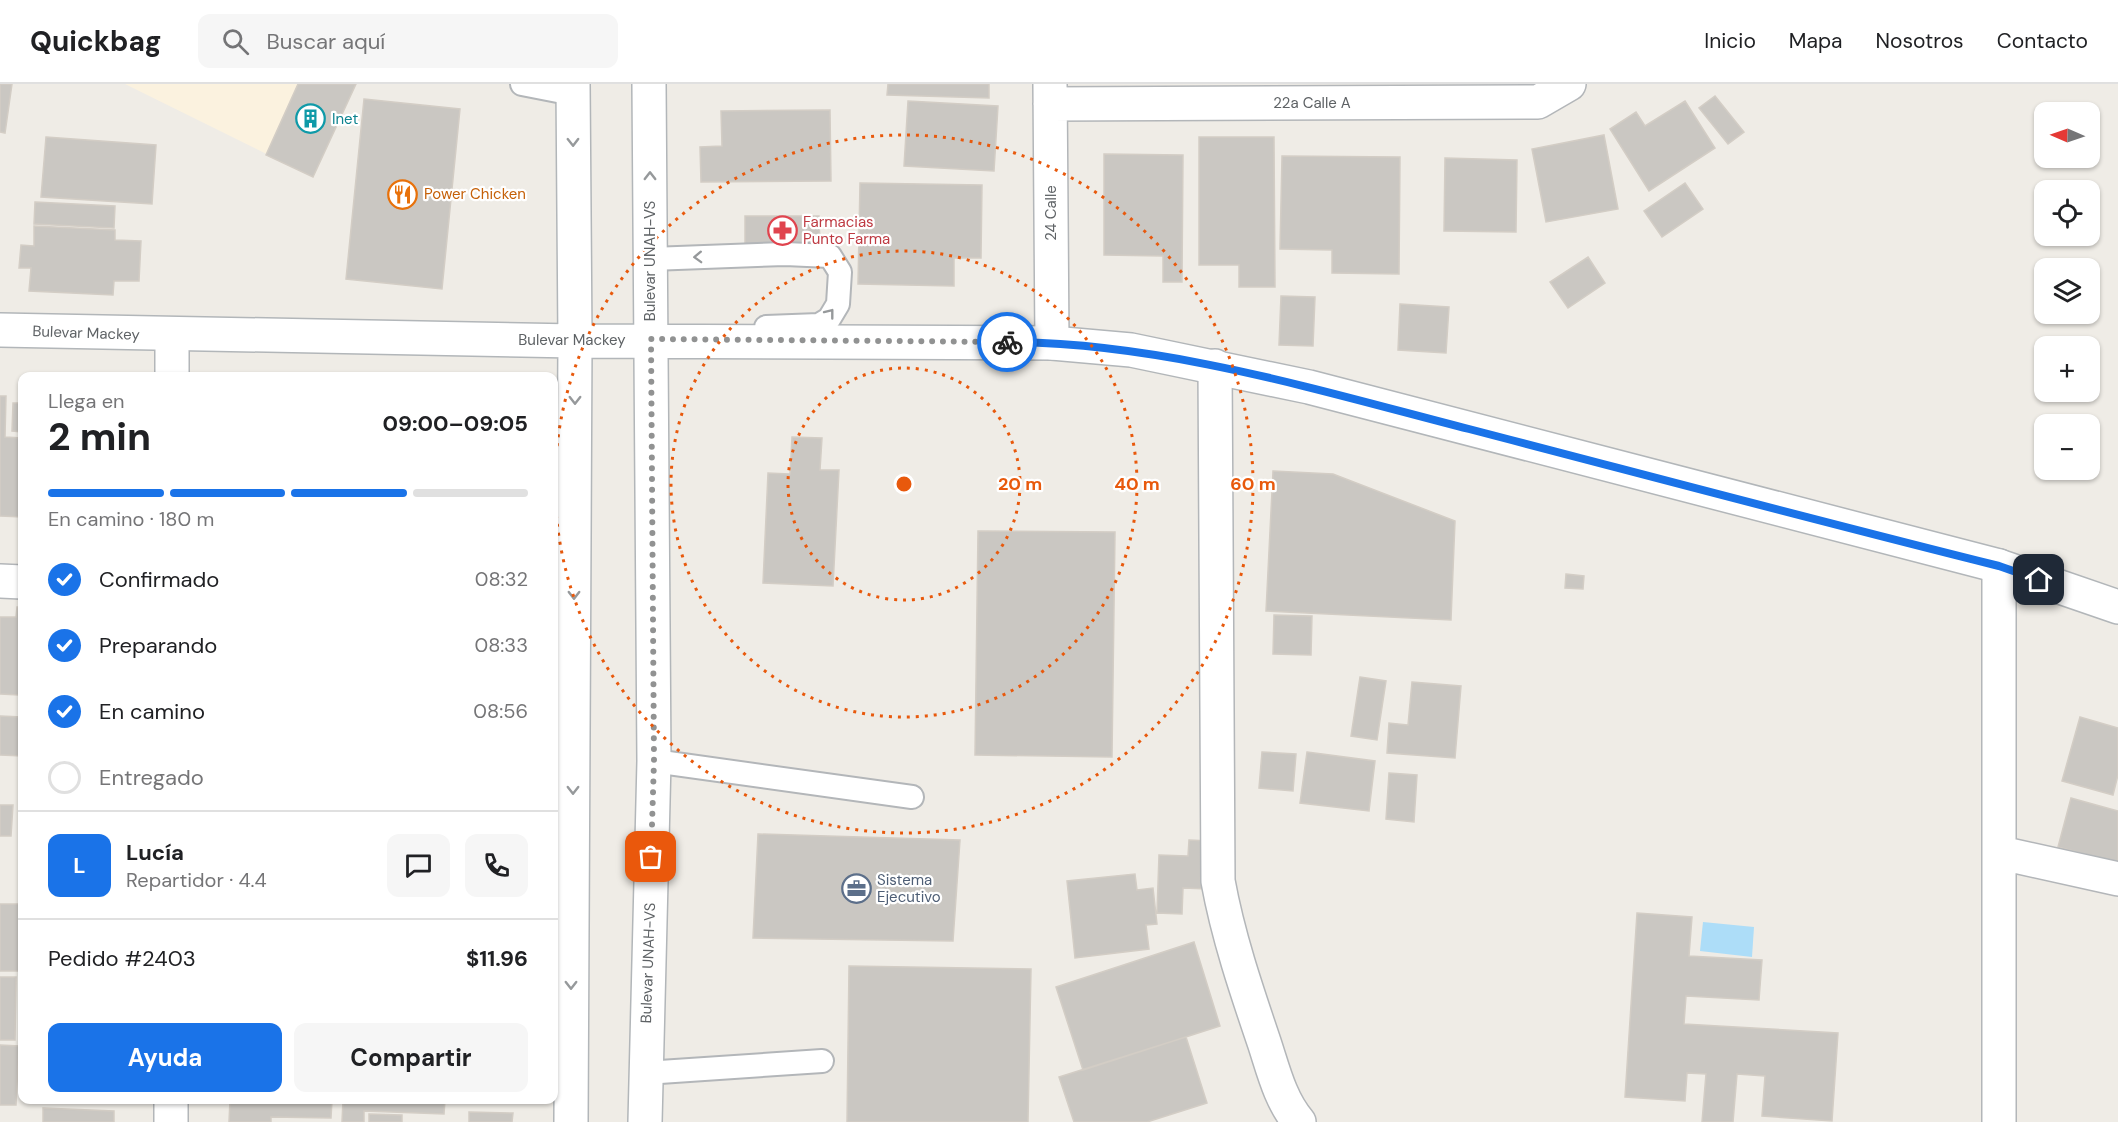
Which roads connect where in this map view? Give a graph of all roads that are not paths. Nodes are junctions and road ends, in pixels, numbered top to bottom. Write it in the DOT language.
graph roads {
  1 [pos="522,84"];
  2 [pos="649,84"];
  3 [pos="1569,84"];
  4 [pos="573,89"];
  5 [pos="1050,94"];
  6 [pos="651,259"];
  7 [pos="0,330"];
  8 [pos="651,333"];
  9 [pos="172,335"];
  10 [pos="575,341"];
  11 [pos="1052,343"];
  12 [pos="1215,366"];
  13 [pos="172,372"];
  14 [pos="1999,566"];
  15 [pos="0,581"];
  16 [pos="18,582"];
  17 [pos="2118,607"];
  18 [pos="654,761"];
  19 [pos="912,797"];
  20 [pos="2001,853"];
  21 [pos="2118,879"];
  22 [pos="822,1061"];
  23 [pos="645,1073"];
  24 [pos="171,1104"];
  25 [pos="171,1122"];
  26 [pos="571,1122"];
  27 [pos="645,1122"];
  28 [pos="1299,1122"];
  29 [pos="2000,1122"];
  1 -- 4 [label="lane"];
  6 -- 2 [label="main road, Bulevar UNAH-VS, one-way"];
  3 -- 5 [label="main road, 22a Calle A"];
  4 -- 10 [label="main road, one-way"];
  5 -- 11 [label="main road, 24 Calle"];
  6 -- 8 [label="main road, Bulevar UNAH-VS"];
  8 -- 6 [label="lane, one-way"];
  7 -- 9 [label="main road, Bulevar Mackey"];
  8 -- 10 [label="main road, Bulevar Mackey"];
  8 -- 11 [label="main road, Bulevar Mackey"];
  8 -- 18 [label="main road, Bulevar UNAH-VS"];
  9 -- 10 [label="main road, Bulevar Mackey"];
  9 -- 13 [label="main road"];
  10 -- 26 [label="main road, one-way"];
  11 -- 12 [label="main road, Bulevar Mackey"];
  12 -- 14 [label="main road, Bulevar Mackey"];
  12 -- 28 [label="main road"];
  14 -- 17 [label="main road, Bulevar Mackey"];
  14 -- 20 [label="main road"];
  15 -- 16 [label="main road"];
  18 -- 19 [label="lane"];
  18 -- 23 [label="main road, Bulevar UNAH-VS"];
  20 -- 21 [label="main road"];
  20 -- 29 [label="main road"];
  22 -- 23 [label="lane"];
  23 -- 27 [label="main road, Bulevar UNAH-VS"];
  24 -- 25 [label="main road"];
}
